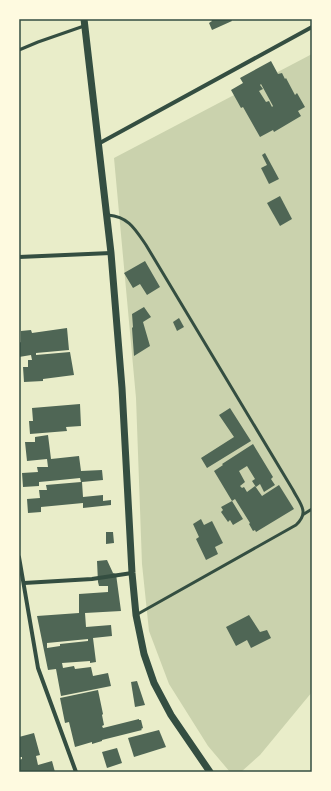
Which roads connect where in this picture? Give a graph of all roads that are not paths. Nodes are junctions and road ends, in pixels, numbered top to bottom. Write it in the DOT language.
graph roads {
  1 [pos="84,22"];
  2 [pos="312,27"];
  3 [pos="19,50"];
  4 [pos="98,144"];
  5 [pos="106,215"];
  6 [pos="111,253"];
  7 [pos="19,257"];
  8 [pos="312,509"];
  9 [pos="304,514"];
  10 [pos="19,557"];
  11 [pos="132,574"];
  12 [pos="24,583"];
  13 [pos="136,615"];
  14 [pos="76,772"];
  15 [pos="210,772"];
  1 -- 3 [label="lane"];
  1 -- 4 [label="street"];
  2 -- 4 [label="street"];
  4 -- 5 [label="street"];
  5 -- 6 [label="street"];
  5 -- 9 [label="lane"];
  6 -- 7 [label="street"];
  6 -- 11 [label="street"];
  8 -- 9 [label="lane"];
  9 -- 13 [label="lane"];
  10 -- 12 [label="street"];
  11 -- 12 [label="street"];
  11 -- 13 [label="street"];
  12 -- 14 [label="street"];
  13 -- 15 [label="street"];
}
